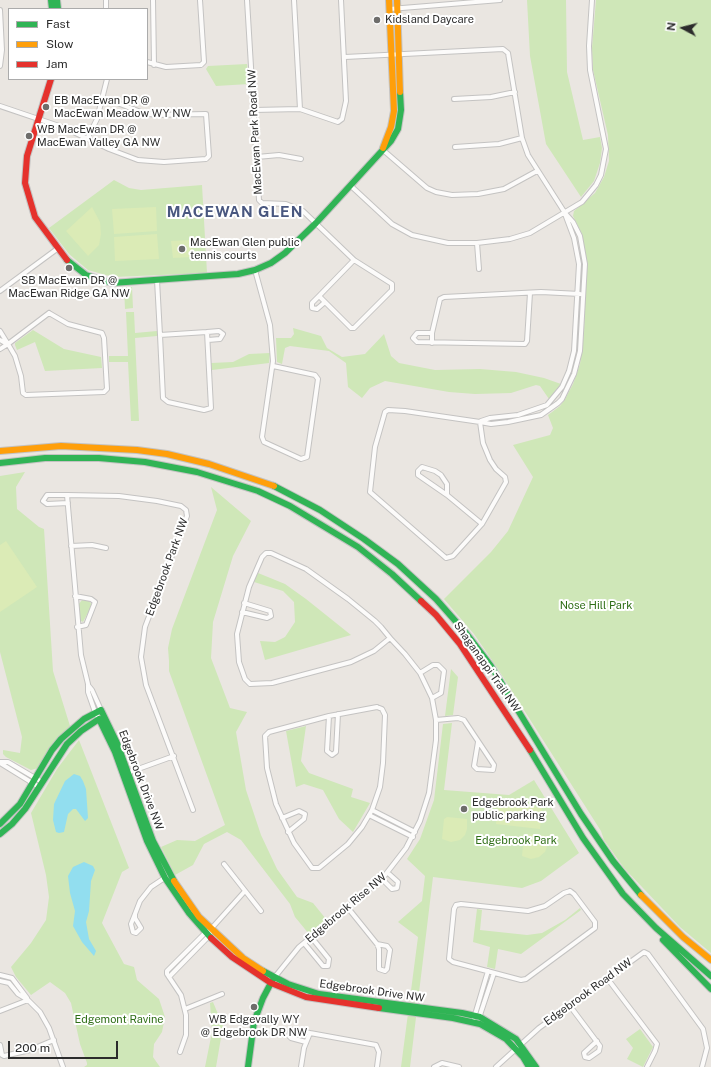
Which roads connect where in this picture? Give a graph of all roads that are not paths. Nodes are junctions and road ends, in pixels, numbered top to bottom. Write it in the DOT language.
graph roads {
  1 [pos="153,0"];
  2 [pos="200,0"];
  3 [pos="247,0"];
  4 [pos="294,0"];
  5 [pos="341,0"];
  6 [pos="389,0"];
  7 [pos="397,0"];
  8 [pos="500,0"];
  9 [pos="591,1"];
  10 [pos="446,2"];
  11 [pos="398,7"];
  12 [pos="390,9"];
  13 [pos="0,10"];
  14 [pos="400,54"];
  15 [pos="393,55"];
  16 [pos="345,56"];
  17 [pos="148,62"];
  18 [pos="154,65"];
  19 [pos="0,66"];
  20 [pos="52,80"];
  21 [pos="107,80"];
  22 [pos="514,92"];
  23 [pos="104,98"];
  24 [pos="454,99"];
  25 [pos="0,106"];
  26 [pos="300,109"];
  27 [pos="254,110"];
  28 [pos="38,119"];
  29 [pos="522,138"];
  30 [pos="87,139"];
  31 [pos="455,147"];
  32 [pos="383,150"];
  33 [pos="257,157"];
  34 [pos="301,159"];
  35 [pos="537,171"];
  36 [pos="350,186"];
  37 [pos="565,213"];
  38 [pos="316,223"];
  39 [pos="477,243"];
  40 [pos="58,249"];
  41 [pos="354,260"];
  42 [pos="478,269"];
  43 [pos="255,270"];
  44 [pos="157,280"];
  45 [pos="0,291"];
  46 [pos="530,293"];
  47 [pos="578,294"];
  48 [pos="584,294"];
  49 [pos="319,296"];
  50 [pos="325,302"];
  51 [pos="0,331"];
  52 [pos="207,332"];
  53 [pos="432,333"];
  54 [pos="160,335"];
  55 [pos="0,340"];
  56 [pos="208,340"];
  57 [pos="432,343"];
  58 [pos="8,344"];
  59 [pos="0,350"];
  60 [pos="573,356"];
  61 [pos="579,357"];
  62 [pos="273,366"];
  63 [pos="523,413"];
  64 [pos="525,419"];
  65 [pos="480,422"];
  66 [pos="2,450"];
  67 [pos="32,460"];
  68 [pos="0,463"];
  69 [pos="0,467"];
  70 [pos="68,495"];
  71 [pos="447,495"];
  72 [pos="68,503"];
  73 [pos="482,524"];
  74 [pos="71,546"];
  75 [pos="106,548"];
  76 [pos="75,596"];
  77 [pos="244,603"];
  78 [pos="242,612"];
  79 [pos="77,627"];
  80 [pos="390,638"];
  81 [pos="420,673"];
  82 [pos="432,698"];
  83 [pos="338,714"];
  84 [pos="99,715"];
  85 [pos="328,716"];
  86 [pos="436,720"];
  87 [pos="478,742"];
  88 [pos="174,756"];
  89 [pos="0,763"];
  90 [pos="126,774"];
  91 [pos="34,781"];
  92 [pos="40,785"];
  93 [pos="193,810"];
  94 [pos="372,810"];
  95 [pos="369,815"];
  96 [pos="282,818"];
  97 [pos="0,824"];
  98 [pos="288,832"];
  99 [pos="415,832"];
  100 [pos="0,834"];
  101 [pos="413,837"];
  102 [pos="224,864"];
  103 [pos="388,873"];
  104 [pos="167,876"];
  105 [pos="382,879"];
  106 [pos="245,891"];
  107 [pos="348,908"];
  108 [pos="261,911"];
  109 [pos="135,914"];
  110 [pos="656,928"];
  111 [pos="208,932"];
  112 [pos="312,938"];
  113 [pos="304,943"];
  114 [pos="377,944"];
  115 [pos="186,951"];
  116 [pos="190,955"];
  117 [pos="711,960"];
  118 [pos="697,964"];
  119 [pos="488,971"];
  120 [pos="494,972"];
  121 [pos="711,972"];
  122 [pos="0,974"];
  123 [pos="711,976"];
  124 [pos="169,977"];
  125 [pos="607,978"];
  126 [pos="0,980"];
  127 [pos="272,980"];
  128 [pos="711,989"];
  129 [pos="222,994"];
  130 [pos="28,1000"];
  131 [pos="570,1006"];
  132 [pos="185,1009"];
  133 [pos="0,1011"];
  134 [pos="476,1018"];
  135 [pos="310,1033"];
  136 [pos="54,1040"];
  137 [pos="596,1041"];
  138 [pos="306,1042"];
  139 [pos="0,1045"];
  140 [pos="518,1046"];
  141 [pos="180,1052"];
  142 [pos="649,1066"];
  143 [pos="63,1067"];
  144 [pos="248,1067"];
  145 [pos="302,1067"];
  146 [pos="377,1067"];
  147 [pos="434,1067"];
  148 [pos="459,1067"];
  149 [pos="496,1067"];
  150 [pos="530,1067"];
  151 [pos="536,1067"];
  152 [pos="702,1067"];
  1 -- 18 [label="street"];
  2 -- 18 [label="street"];
  3 -- 27 [label="street, MacEwan Park Road NW"];
  4 -- 26 [label="street"];
  5 -- 16 [label="street"];
  6 -- 12 [label="main road"];
  7 -- 11 [label="main road"];
  8 -- 10 [label="street"];
  9 -- 37 [label="street"];
  10 -- 11 [label="street"];
  11 -- 12 [label="street"];
  11 -- 14 [label="main road"];
  12 -- 15 [label="main road"];
  13 -- 19 [label="street"];
  14 -- 15 [label="street"];
  14 -- 22 [label="street"];
  14 -- 32 [label="main road"];
  15 -- 16 [label="street"];
  15 -- 32 [label="main road"];
  16 -- 26 [label="street"];
  17 -- 18 [label="street"];
  20 -- 28 [label="main road"];
  21 -- 23 [label="street"];
  22 -- 24 [label="street"];
  22 -- 29 [label="street"];
  23 -- 30 [label="street"];
  23 -- 30 [label="street"];
  25 -- 28 [label="street"];
  26 -- 27 [label="street"];
  27 -- 33 [label="street, MacEwan Park Road NW"];
  28 -- 30 [label="street"];
  28 -- 40 [label="main road"];
  29 -- 31 [label="street"];
  29 -- 35 [label="street"];
  32 -- 35 [label="street"];
  32 -- 36 [label="main road"];
  33 -- 34 [label="street"];
  33 -- 38 [label="street, MacEwan Park Road NW"];
  35 -- 37 [label="street"];
  36 -- 38 [label="main road"];
  36 -- 39 [label="street"];
  37 -- 39 [label="street"];
  37 -- 47 [label="street"];
  37 -- 48 [label="street"];
  38 -- 41 [label="street"];
  38 -- 43 [label="main road"];
  39 -- 42 [label="street"];
  40 -- 44 [label="main road"];
  40 -- 45 [label="street"];
  41 -- 49 [label="street"];
  41 -- 50 [label="street"];
  43 -- 44 [label="main road"];
  43 -- 62 [label="street"];
  44 -- 54 [label="street"];
  46 -- 47 [label="street"];
  46 -- 53 [label="street"];
  46 -- 57 [label="street"];
  47 -- 48 [label="street"];
  47 -- 60 [label="street"];
  48 -- 61 [label="street"];
  49 -- 50 [label="street"];
  49 -- 50 [label="street"];
  51 -- 58 [label="street"];
  52 -- 54 [label="street"];
  52 -- 56 [label="street"];
  52 -- 56 [label="street"];
  53 -- 57 [label="street"];
  53 -- 57 [label="street"];
  54 -- 56 [label="street"];
  55 -- 58 [label="street"];
  58 -- 58 [label="street"];
  58 -- 59 [label="street"];
  60 -- 61 [label="street"];
  60 -- 63 [label="street"];
  61 -- 64 [label="street"];
  62 -- 62 [label="street"];
  63 -- 64 [label="street"];
  63 -- 65 [label="street"];
  64 -- 65 [label="street"];
  65 -- 73 [label="street"];
  65 -- 73 [label="street"];
  66 -- 117 [label="main road, Shaganappi Trail NW"];
  67 -- 68 [label="main road, Shaganappi Trail NW"];
  67 -- 69 [label="main road"];
  67 -- 110 [label="main road, Shaganappi Trail NW"];
  70 -- 72 [label="street"];
  70 -- 72 [label="street"];
  70 -- 88 [label="street, Edgebrook Park NW"];
  71 -- 71 [label="street"];
  71 -- 73 [label="street"];
  72 -- 74 [label="street"];
  74 -- 75 [label="street"];
  74 -- 76 [label="street"];
  76 -- 79 [label="street"];
  76 -- 79 [label="street"];
  77 -- 78 [label="street, Edgebrook Rise NW"];
  77 -- 78 [label="street"];
  77 -- 80 [label="street, Edgebrook Rise NW"];
  78 -- 80 [label="street, Edgebrook Rise NW"];
  79 -- 84 [label="street"];
  80 -- 81 [label="street, Edgebrook Rise NW"];
  81 -- 82 [label="street, Edgebrook Rise NW"];
  81 -- 82 [label="street"];
  82 -- 86 [label="street, Edgebrook Rise NW"];
  83 -- 85 [label="street"];
  83 -- 85 [label="street"];
  83 -- 94 [label="street"];
  84 -- 90 [label="main road, Edgebrook Drive NW"];
  84 -- 91 [label="main road"];
  84 -- 92 [label="main road"];
  85 -- 96 [label="street"];
  86 -- 87 [label="street"];
  86 -- 99 [label="street, Edgebrook Rise NW"];
  87 -- 87 [label="street"];
  88 -- 90 [label="street"];
  88 -- 93 [label="street"];
  89 -- 91 [label="street"];
  90 -- 104 [label="main road, Edgebrook Drive NW"];
  91 -- 92 [label="street"];
  91 -- 97 [label="main road"];
  92 -- 100 [label="main road"];
  94 -- 95 [label="street"];
  94 -- 99 [label="street"];
  95 -- 98 [label="street"];
  95 -- 101 [label="street"];
  96 -- 98 [label="street"];
  96 -- 98 [label="street"];
  99 -- 101 [label="street, Edgebrook Rise NW"];
  101 -- 103 [label="street, Edgebrook Rise NW"];
  102 -- 106 [label="street"];
  103 -- 105 [label="street, Edgebrook Rise NW"];
  103 -- 105 [label="street"];
  104 -- 109 [label="street"];
  104 -- 111 [label="main road, Edgebrook Drive NW"];
  105 -- 107 [label="street, Edgebrook Rise NW"];
  106 -- 108 [label="street"];
  106 -- 111 [label="street"];
  107 -- 112 [label="street, Edgebrook Rise NW"];
  107 -- 114 [label="street"];
  110 -- 118 [label="main road, Shaganappi Trail NW"];
  110 -- 128 [label="main road"];
  111 -- 115 [label="street"];
  111 -- 116 [label="street"];
  111 -- 127 [label="main road, Edgebrook Drive NW"];
  112 -- 113 [label="street, Edgebrook Rise NW"];
  112 -- 113 [label="street"];
  113 -- 127 [label="street, Edgebrook Rise NW"];
  114 -- 114 [label="street"];
  115 -- 116 [label="street"];
  115 -- 124 [label="street"];
  116 -- 124 [label="street"];
  118 -- 121 [label="main road"];
  118 -- 123 [label="main road, Shaganappi Trail NW"];
  119 -- 120 [label="street"];
  119 -- 120 [label="street"];
  119 -- 134 [label="street"];
  120 -- 134 [label="street"];
  122 -- 130 [label="street"];
  124 -- 132 [label="street"];
  125 -- 131 [label="street, Edgebrook Road NW"];
  125 -- 142 [label="street"];
  125 -- 152 [label="street, Edgebrook Road NW"];
  126 -- 130 [label="street"];
  127 -- 134 [label="main road, Edgebrook Drive NW"];
  127 -- 144 [label="main road"];
  129 -- 132 [label="street"];
  130 -- 133 [label="street"];
  130 -- 136 [label="street"];
  131 -- 137 [label="street"];
  131 -- 140 [label="street, Edgebrook Road NW"];
  132 -- 141 [label="street"];
  134 -- 140 [label="main road, Edgebrook Drive NW"];
  135 -- 138 [label="street"];
  135 -- 138 [label="street"];
  135 -- 146 [label="street"];
  136 -- 139 [label="street"];
  136 -- 143 [label="street"];
  138 -- 145 [label="street"];
  140 -- 149 [label="street, Edgebrook Road NW"];
  140 -- 150 [label="main road, Edgebrook Drive NW"];
  140 -- 151 [label="main road, Edgebrook Drive NW"];
  147 -- 148 [label="street"];
}
